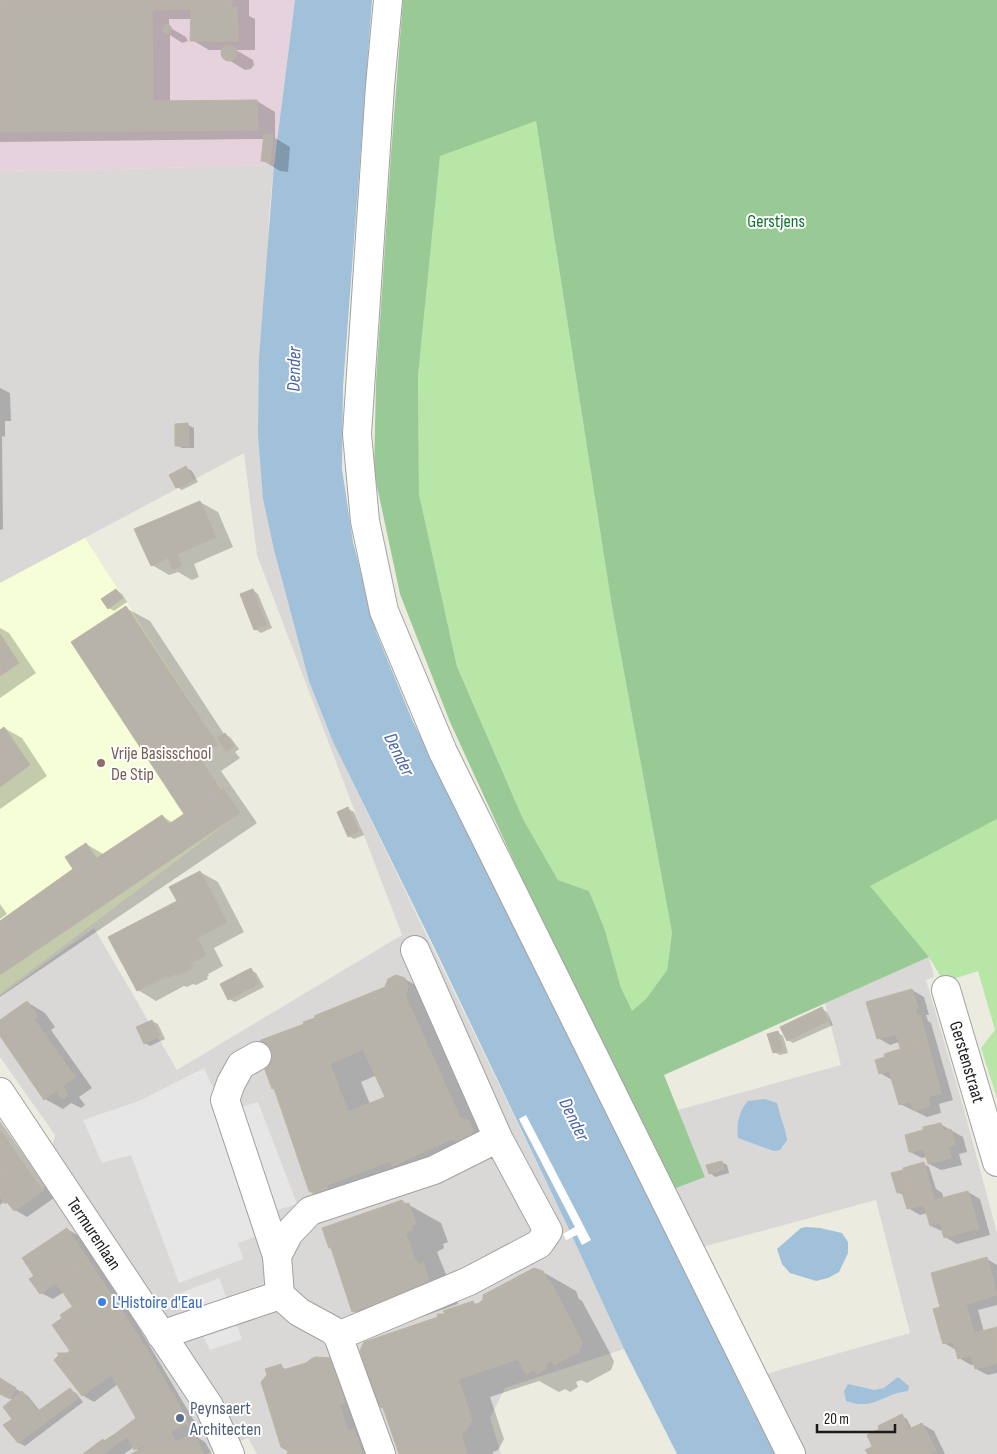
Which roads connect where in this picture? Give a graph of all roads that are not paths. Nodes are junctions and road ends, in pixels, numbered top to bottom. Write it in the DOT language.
graph roads {
  1 [pos="388,0"];
  2 [pos="415,950"];
  3 [pos="946,990"];
  4 [pos="257,1056"];
  5 [pos="0,1092"];
  6 [pos="498,1138"];
  7 [pos="997,1162"];
  8 [pos="277,1256"];
  9 [pos="280,1295"];
  10 [pos="161,1334"];
  11 [pos="338,1336"];
  12 [pos="230,1454"];
  13 [pos="381,1454"];
  14 [pos="791,1454"];
  1 -- 14 [label="street"];
  2 -- 6 [label="street"];
  3 -- 7 [label="street, Gerstenstraat"];
  4 -- 8 [label="street"];
  5 -- 10 [label="street, Termurenlaan"];
  6 -- 8 [label="street"];
  6 -- 11 [label="street"];
  8 -- 9 [label="street"];
  9 -- 10 [label="street"];
  9 -- 11 [label="street"];
  10 -- 12 [label="street, Termurenlaan"];
  11 -- 13 [label="street"];
}
